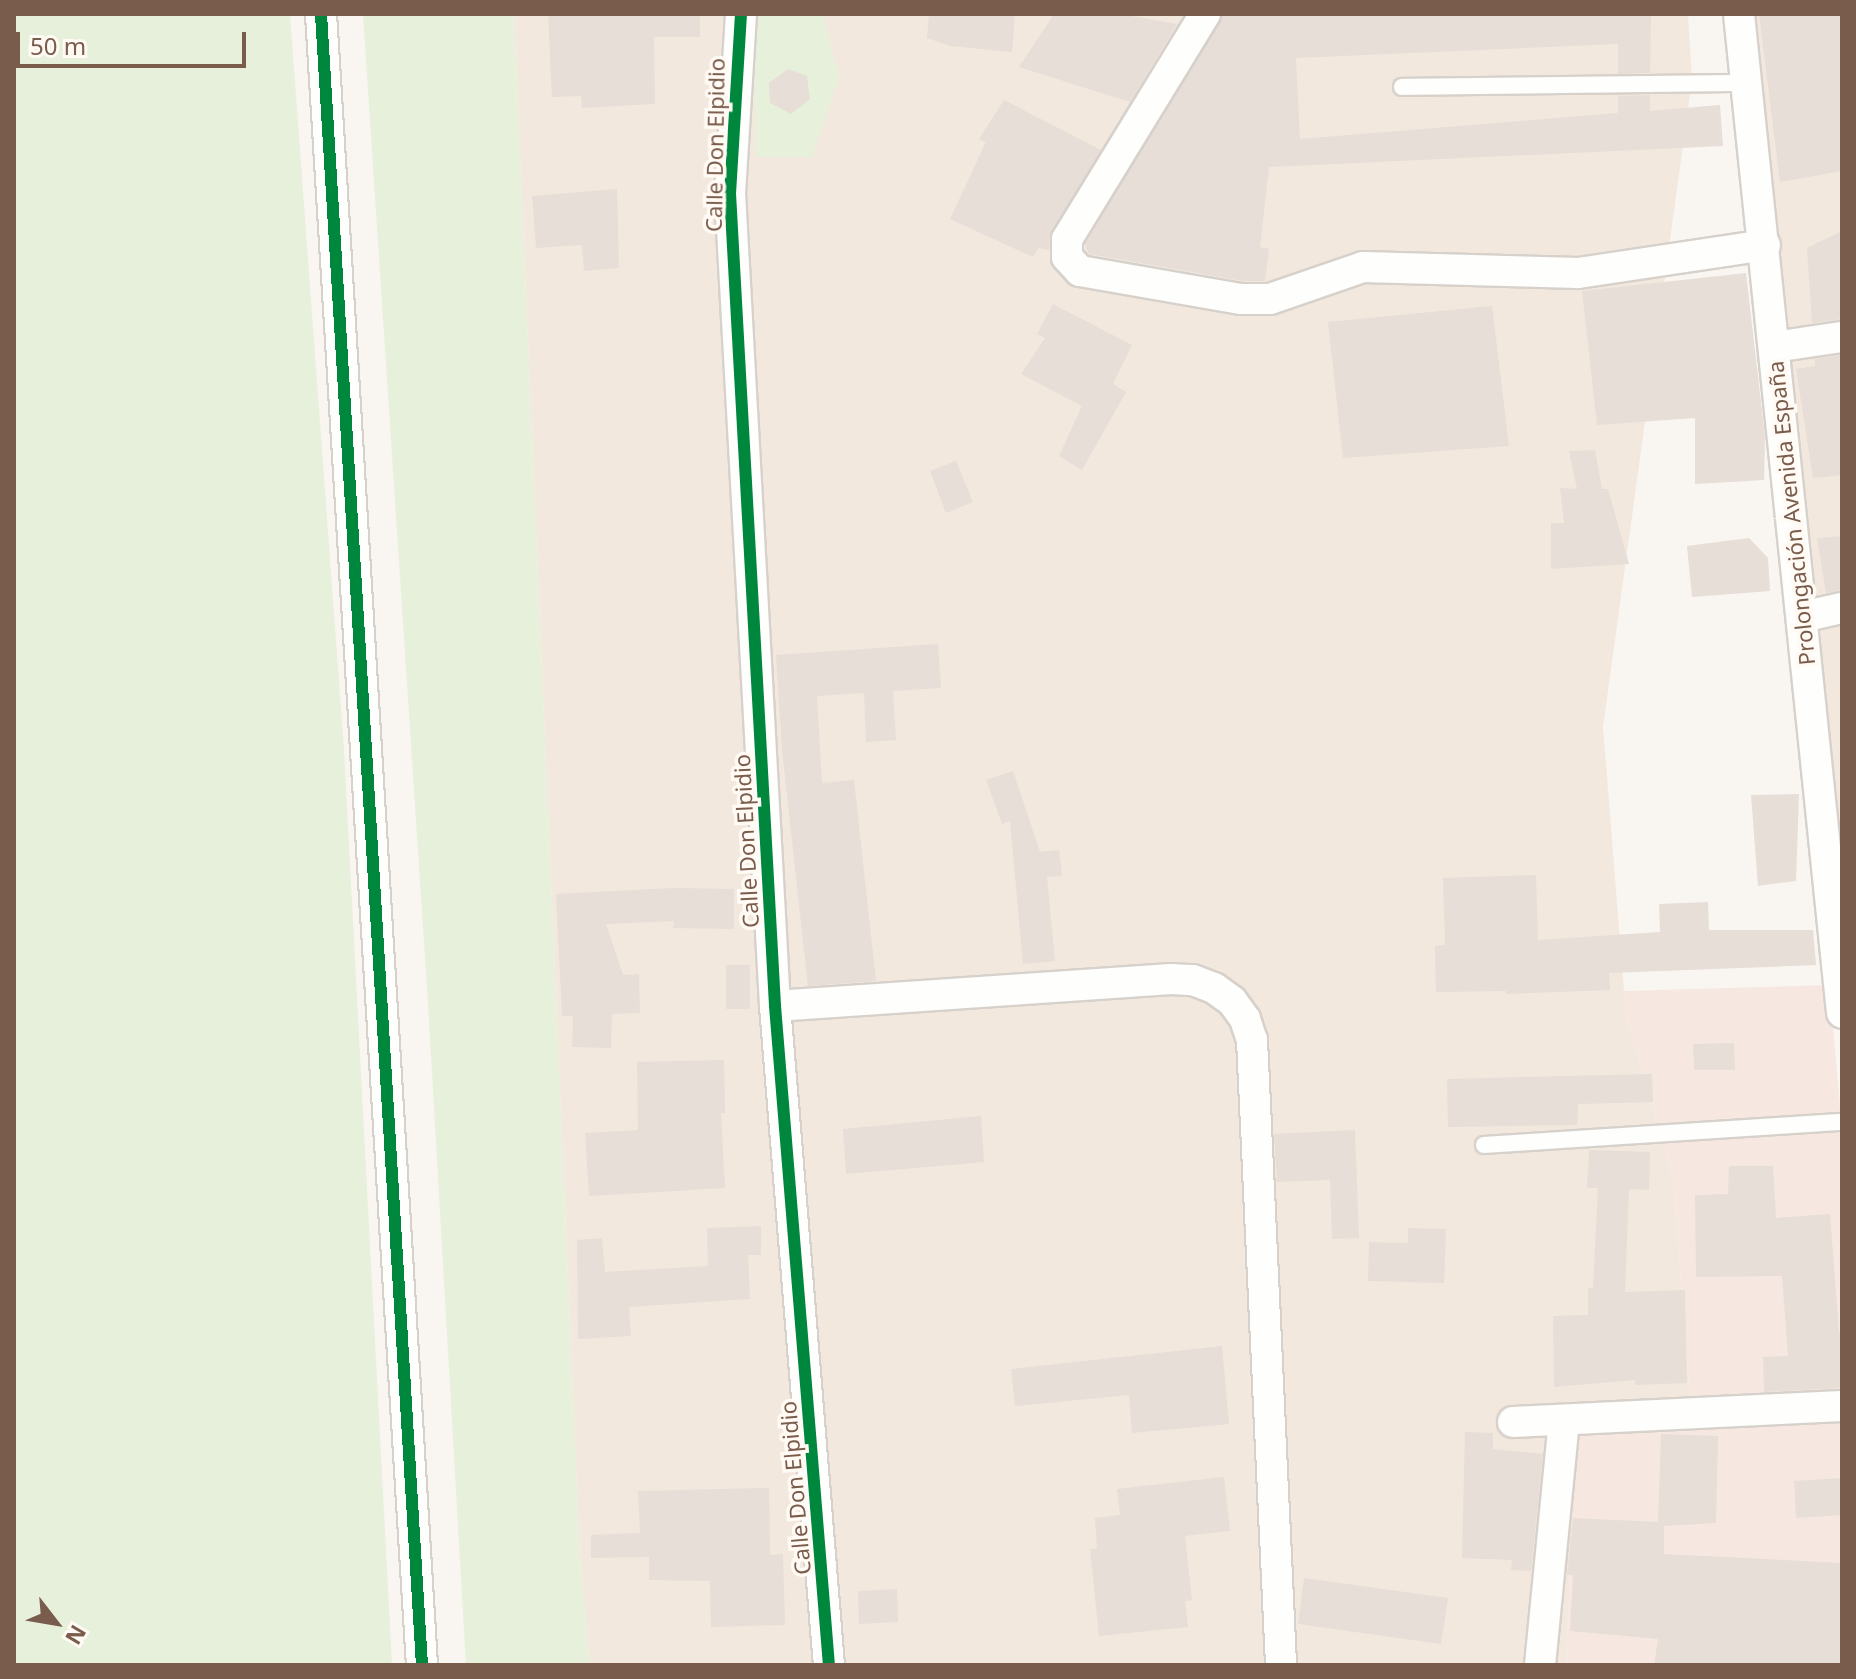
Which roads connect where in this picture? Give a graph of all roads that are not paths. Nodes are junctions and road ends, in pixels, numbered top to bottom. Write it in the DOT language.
graph roads {
  1 [pos="321,14"];
  2 [pos="741,14"];
  3 [pos="1205,14"];
  4 [pos="1739,14"];
  5 [pos="1746,83"];
  6 [pos="1402,87"];
  7 [pos="1765,245"];
  8 [pos="1842,337"];
  9 [pos="1774,347"];
  10 [pos="1842,608"];
  11 [pos="1802,617"];
  12 [pos="1838,927"];
  13 [pos="775,1006"];
  14 [pos="1842,1013"];
  15 [pos="1842,1122"];
  16 [pos="1484,1145"];
  17 [pos="1842,1406"];
  18 [pos="1564,1421"];
  19 [pos="1513,1422"];
  20 [pos="422,1665"];
  21 [pos="829,1665"];
  22 [pos="1281,1665"];
  23 [pos="1540,1665"];
  1 -- 20 [label="street"];
  2 -- 13 [label="street, Calle Don Elpidio"];
  3 -- 7 [label="street"];
  4 -- 5 [label="street, Prolongación Avenida España"];
  5 -- 6 [label="lane"];
  5 -- 7 [label="street, Prolongación Avenida España"];
  7 -- 9 [label="street, Prolongación Avenida España"];
  8 -- 9 [label="street"];
  9 -- 11 [label="street, Prolongación Avenida España"];
  10 -- 11 [label="street"];
  11 -- 12 [label="street, Prolongación Avenida España"];
  12 -- 14 [label="street, Prolongación Avenida España"];
  13 -- 21 [label="street, Calle Don Elpidio"];
  13 -- 22 [label="street"];
  15 -- 16 [label="lane"];
  17 -- 18 [label="street"];
  18 -- 19 [label="street"];
  18 -- 23 [label="street"];
}
